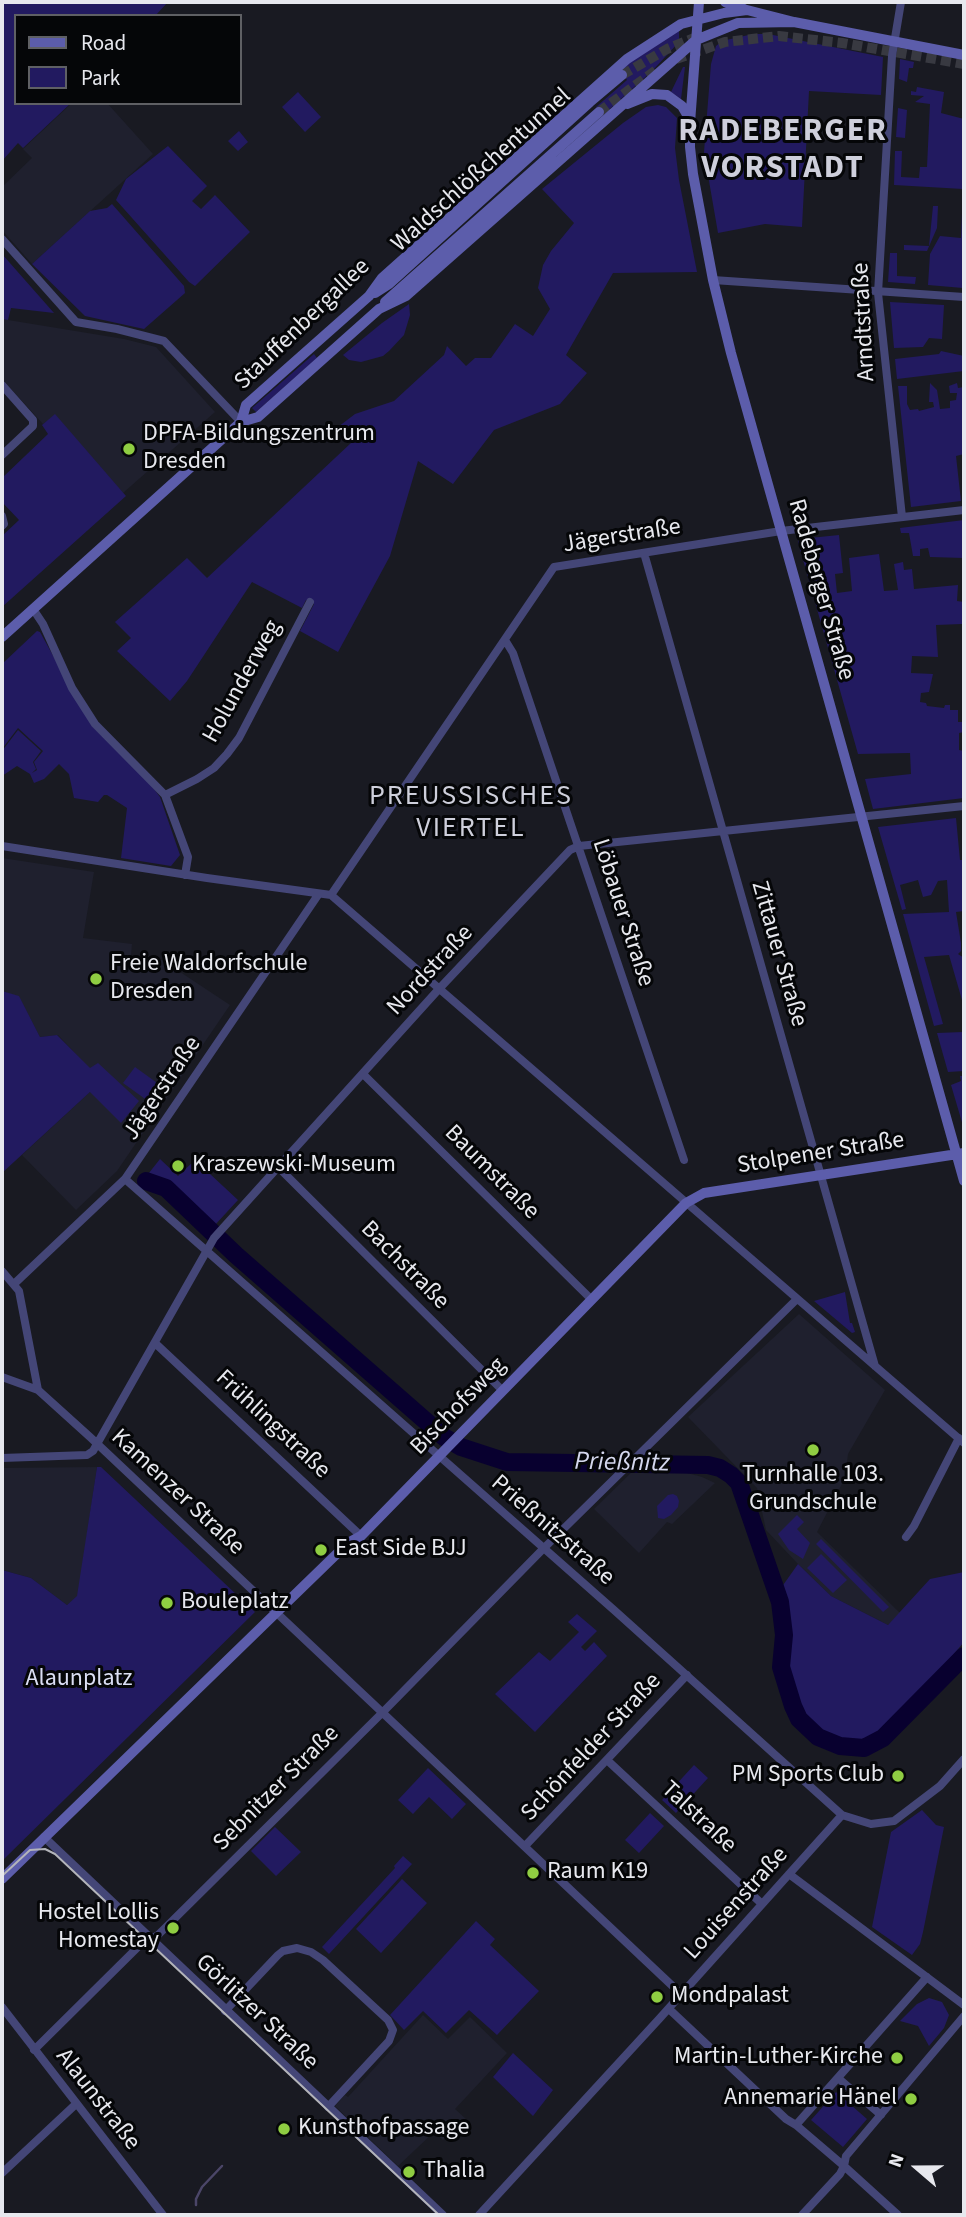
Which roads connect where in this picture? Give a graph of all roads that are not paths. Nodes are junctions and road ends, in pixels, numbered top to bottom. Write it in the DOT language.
graph roads {
  1 [pos="699,2"];
  2 [pos="725,2"];
  3 [pos="901,2"];
  4 [pos="747,10"];
  5 [pos="698,19"];
  6 [pos="794,22"];
  7 [pos="696,40"];
  8 [pos="894,41"];
  9 [pos="964,55"];
  10 [pos="622,75"];
  11 [pos="621,106"];
  12 [pos="599,112"];
  13 [pos="690,123"];
  14 [pos="2,239"];
  15 [pos="713,280"];
  16 [pos="877,293"];
  17 [pos="369,296"];
  18 [pos="964,297"];
  19 [pos="379,309"];
  20 [pos="2,385"];
  21 [pos="241,422"];
  22 [pos="2,455"];
  23 [pos="964,510"];
  24 [pos="2,516"];
  25 [pos="902,517"];
  26 [pos="2,526"];
  27 [pos="781,531"];
  28 [pos="644,553"];
  29 [pos="310,602"];
  30 [pos="33,609"];
  31 [pos="2,637"];
  32 [pos="505,640"];
  33 [pos="165,795"];
  34 [pos="964,806"];
  35 [pos="862,817"];
  36 [pos="723,831"];
  37 [pos="2,846"];
  38 [pos="579,846"];
  39 [pos="185,875"];
  40 [pos="318,894"];
  41 [pos="331,895"];
  42 [pos="438,990"];
  43 [pos="363,1074"];
  44 [pos="960,1154"];
  45 [pos="684,1160"];
  46 [pos="278,1167"];
  47 [pos="821,1175"];
  48 [pos="125,1180"];
  49 [pos="964,1181"];
  50 [pos="686,1203"];
  51 [pos="206,1251"];
  52 [pos="2,1271"];
  53 [pos="13,1284"];
  54 [pos="797,1299"];
  55 [pos="592,1300"];
  56 [pos="155,1343"];
  57 [pos="874,1366"];
  58 [pos="2,1377"];
  59 [pos="38,1390"];
  60 [pos="503,1391"];
  61 [pos="961,1440"];
  62 [pos="98,1445"];
  63 [pos="2,1458"];
  64 [pos="439,1458"];
  65 [pos="361,1536"];
  66 [pos="906,1536"];
  67 [pos="542,1549"];
  68 [pos="276,1613"];
  69 [pos="687,1675"];
  70 [pos="383,1712"];
  71 [pos="964,1759"];
  72 [pos="607,1760"];
  73 [pos="842,1815"];
  74 [pos="44,1837"];
  75 [pos="525,1846"];
  76 [pos="789,1874"];
  77 [pos="2,1879"];
  78 [pos="762,1904"];
  79 [pos="151,1940"];
  80 [pos="927,1977"];
  81 [pos="681,1994"];
  82 [pos="964,2005"];
  83 [pos="2,2007"];
  84 [pos="668,2009"];
  85 [pos="225,2011"];
  86 [pos="964,2016"];
  87 [pos="33,2050"];
  88 [pos="838,2078"];
  89 [pos="76,2104"];
  90 [pos="328,2107"];
  91 [pos="881,2115"];
  92 [pos="796,2125"];
  93 [pos="844,2166"];
  94 [pos="2,2173"];
  95 [pos="480,2214"];
  96 [pos="163,2215"];
  97 [pos="443,2215"];
  98 [pos="802,2215"];
  99 [pos="898,2215"];
  1 -- 5 [label="street, Radeberger Straße"];
  2 -- 4 [label="street"];
  3 -- 8 [label="street, Arndtstraße"];
  4 -- 5 [label="street, Stauffenbergallee"];
  4 -- 6 [label="street"];
  5 -- 7 [label="street, Radeberger Straße"];
  5 -- 17 [label="street, Stauffenbergallee"];
  6 -- 7 [label="street, Stauffenbergallee"];
  6 -- 8 [label="street"];
  7 -- 11 [label="street, Stauffenbergallee"];
  7 -- 13 [label="street, Radeberger Straße"];
  8 -- 9 [label="street"];
  8 -- 16 [label="street, Arndtstraße"];
  10 -- 17 [label="street, Waldschlößchentunnel"];
  11 -- 13 [label="street"];
  11 -- 19 [label="street, Stauffenbergallee"];
  12 -- 19 [label="street, Waldschlößchentunnel"];
  13 -- 15 [label="street, Radeberger Straße"];
  14 -- 21 [label="street"];
  15 -- 16 [label="street"];
  15 -- 27 [label="street, Radeberger Straße"];
  16 -- 18 [label="street"];
  16 -- 25 [label="street, Arndtstraße"];
  17 -- 21 [label="street, Stauffenbergallee"];
  19 -- 21 [label="street, Stauffenbergallee"];
  20 -- 22 [label="street"];
  21 -- 30 [label="street"];
  23 -- 25 [label="street, Jägerstraße"];
  24 -- 26 [label="street"];
  25 -- 27 [label="street, Jägerstraße"];
  27 -- 28 [label="street, Jägerstraße"];
  27 -- 35 [label="street, Radeberger Straße"];
  28 -- 32 [label="street, Jägerstraße"];
  28 -- 36 [label="street, Zittauer Straße"];
  29 -- 33 [label="street, Holunderweg"];
  30 -- 31 [label="street"];
  30 -- 33 [label="street"];
  32 -- 38 [label="street, Löbauer Straße"];
  32 -- 41 [label="street, Jägerstraße"];
  33 -- 39 [label="street"];
  34 -- 35 [label="street"];
  35 -- 36 [label="street"];
  35 -- 44 [label="street, Radeberger Straße"];
  36 -- 38 [label="street"];
  36 -- 47 [label="street, Zittauer Straße"];
  37 -- 39 [label="street"];
  38 -- 42 [label="street, Nordstraße"];
  38 -- 45 [label="street, Löbauer Straße"];
  39 -- 40 [label="street"];
  40 -- 41 [label="street"];
  40 -- 48 [label="street, Jägerstraße"];
  41 -- 42 [label="street"];
  42 -- 43 [label="street, Nordstraße"];
  42 -- 50 [label="street"];
  43 -- 46 [label="street, Nordstraße"];
  43 -- 55 [label="street, Baumstraße"];
  44 -- 47 [label="street, Stolpener Straße"];
  44 -- 49 [label="street, Radeberger Straße"];
  46 -- 51 [label="street, Nordstraße"];
  46 -- 60 [label="street, Bachstraße"];
  47 -- 50 [label="street, Stolpener Straße"];
  47 -- 57 [label="street, Zittauer Straße"];
  48 -- 51 [label="street, Prießnitzstraße"];
  48 -- 53 [label="street, Jägerstraße"];
  50 -- 54 [label="street"];
  50 -- 55 [label="street, Bischofsweg"];
  51 -- 56 [label="street, Nordstraße"];
  51 -- 64 [label="street, Prießnitzstraße"];
  52 -- 53 [label="street"];
  53 -- 59 [label="street"];
  54 -- 57 [label="street"];
  54 -- 67 [label="street, Sebnitzer Straße"];
  55 -- 60 [label="street, Bischofsweg"];
  56 -- 62 [label="street, Nordstraße"];
  56 -- 65 [label="street, Frühlingstraße"];
  57 -- 61 [label="street"];
  58 -- 59 [label="street"];
  59 -- 62 [label="street, Kamenzer Straße"];
  60 -- 64 [label="street, Bischofsweg"];
  61 -- 66 [label="street"];
  62 -- 63 [label="street"];
  62 -- 68 [label="street, Kamenzer Straße"];
  64 -- 65 [label="street, Bischofsweg"];
  64 -- 67 [label="street, Prießnitzstraße"];
  65 -- 68 [label="street, Bischofsweg"];
  67 -- 69 [label="street, Prießnitzstraße"];
  67 -- 70 [label="street, Sebnitzer Straße"];
  68 -- 70 [label="street, Kamenzer Straße"];
  68 -- 74 [label="street, Bischofsweg"];
  69 -- 72 [label="street, Schönfelder Straße"];
  69 -- 73 [label="street, Prießnitzstraße"];
  70 -- 75 [label="street, Kamenzer Straße"];
  70 -- 79 [label="street, Sebnitzer Straße"];
  71 -- 73 [label="street, Prießnitzstraße"];
  72 -- 75 [label="street, Schönfelder Straße"];
  72 -- 78 [label="street, Talstraße"];
  73 -- 76 [label="street, Louisenstraße"];
  74 -- 77 [label="street"];
  74 -- 79 [label="street, Görlitzer Straße"];
  75 -- 81 [label="street, Kamenzer Straße"];
  76 -- 78 [label="street, Louisenstraße"];
  76 -- 80 [label="street"];
  78 -- 81 [label="street, Louisenstraße"];
  79 -- 85 [label="street, Görlitzer Straße"];
  79 -- 87 [label="street, Sebnitzer Straße"];
  80 -- 82 [label="street"];
  80 -- 88 [label="street"];
  81 -- 84 [label="street, Louisenstraße"];
  83 -- 87 [label="street, Alaunstraße"];
  84 -- 92 [label="street"];
  84 -- 95 [label="street, Louisenstraße"];
  85 -- 90 [label="street, Görlitzer Straße"];
  85 -- 90 [label="street"];
  86 -- 91 [label="street"];
  87 -- 89 [label="street, Alaunstraße"];
  88 -- 91 [label="street"];
  88 -- 92 [label="street"];
  89 -- 94 [label="street"];
  89 -- 96 [label="street, Alaunstraße"];
  90 -- 97 [label="street, Görlitzer Straße"];
  91 -- 93 [label="street"];
  92 -- 93 [label="street"];
  93 -- 98 [label="street"];
  93 -- 99 [label="street"];
}
